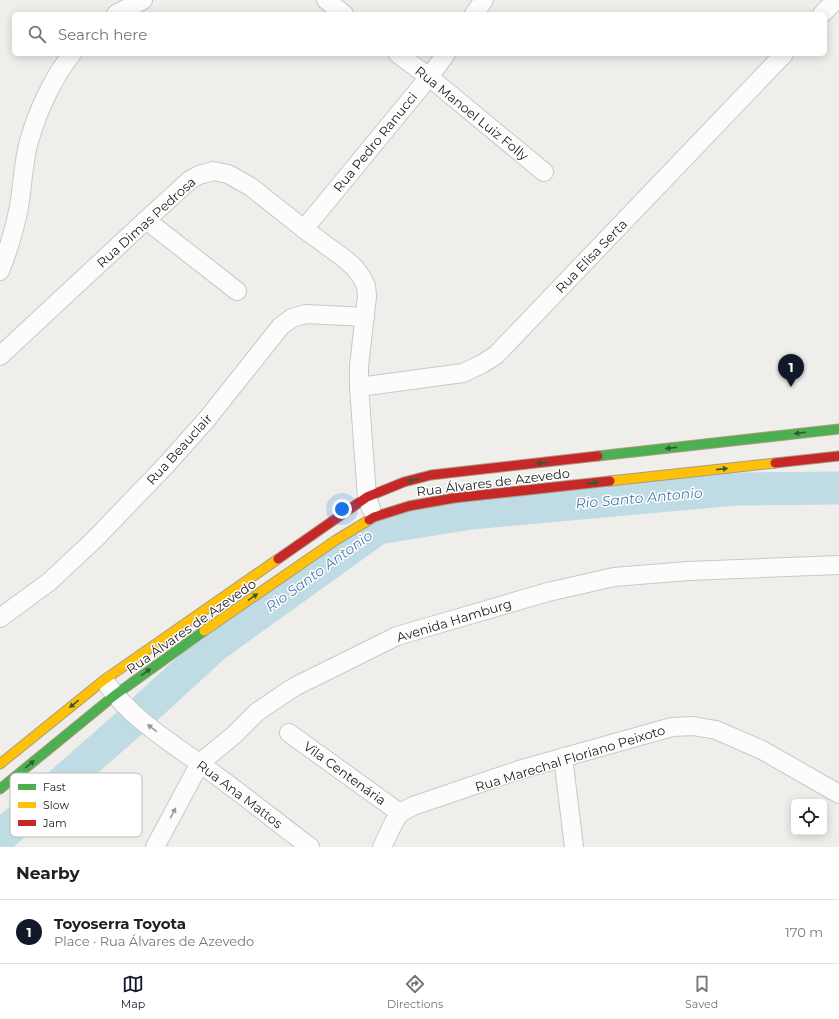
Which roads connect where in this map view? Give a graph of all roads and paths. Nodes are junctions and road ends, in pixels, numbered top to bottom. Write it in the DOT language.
graph roads {
  1 [pos="143,0"];
  2 [pos="326,0"];
  3 [pos="484,0"];
  4 [pos="836,0"];
  5 [pos="120,12"];
  6 [pos="341,12"];
  7 [pos="475,12"];
  8 [pos="824,12"];
  9 [pos="70,56"];
  10 [pos="401,56"];
  11 [pos="445,56"];
  12 [pos="782,56"];
  13 [pos="429,77"];
  14 [pos="544,172"];
  15 [pos="146,220"];
  16 [pos="304,229"];
  17 [pos="0,271"];
  18 [pos="237,291"];
  19 [pos="365,317"];
  20 [pos="0,356"];
  21 [pos="359,387"];
  22 [pos="839,429"];
  23 [pos="839,456"];
  24 [pos="367,497"];
  25 [pos="374,517"];
  26 [pos="839,565"];
  27 [pos="0,618"];
  28 [pos="104,680"];
  29 [pos="115,695"];
  30 [pos="289,733"];
  31 [pos="563,757"];
  32 [pos="200,763"];
  33 [pos="0,764"];
  34 [pos="20,773"];
  35 [pos="10,781"];
  36 [pos="0,789"];
  37 [pos="839,794"];
  38 [pos="400,813"];
  39 [pos="155,847"];
  40 [pos="310,847"];
  41 [pos="382,847"];
  42 [pos="574,847"];
  1 -- 5 [label="street"];
  2 -- 6 [label="street"];
  3 -- 7 [label="street"];
  4 -- 8 [label="street"];
  9 -- 17 [label="street"];
  10 -- 13 [label="street, Rua Manoel Luiz Folly"];
  11 -- 13 [label="street, Rua Pedro Ranucci"];
  12 -- 21 [label="street, Rua Elisa Serta"];
  13 -- 14 [label="street, Rua Manoel Luiz Folly"];
  13 -- 16 [label="street, Rua Pedro Ranucci"];
  15 -- 16 [label="street, Rua Dimas Pedrosa"];
  15 -- 18 [label="street"];
  15 -- 20 [label="street, Rua Dimas Pedrosa"];
  16 -- 19 [label="street, Rua Dimas Pedrosa"];
  19 -- 21 [label="street, Rua Dimas Pedrosa"];
  19 -- 27 [label="street, Rua Beauclair"];
  21 -- 24 [label="street, Rua Dimas Pedrosa"];
  22 -- 24 [label="main road, Rua Álvares de Azevedo, one-way"];
  25 -- 23 [label="main road, Rua Álvares de Azevedo, one-way"];
  24 -- 25 [label="street, Rua Dimas Pedrosa"];
  24 -- 28 [label="main road, Rua Álvares de Azevedo"];
  29 -- 25 [label="main road, Rua Álvares de Azevedo, one-way"];
  26 -- 32 [label="street, Avenida Hamburg"];
  28 -- 29 [label="street, Rua Ana Mattos"];
  28 -- 33 [label="main road, Rua Álvares de Azevedo, one-way"];
  32 -- 29 [label="street, Rua Ana Mattos, one-way"];
  34 -- 29 [label="main road, Rua Álvares de Azevedo, one-way"];
  30 -- 38 [label="street, Vila Centenária"];
  31 -- 37 [label="street, Rua Marechal Floriano Peixoto"];
  31 -- 38 [label="street, Rua Marechal Floriano Peixoto"];
  31 -- 42 [label="street"];
  39 -- 32 [label="street, Avenida Hamburg, one-way"];
  32 -- 40 [label="street, Rua Ana Mattos"];
  36 -- 35 [label="main road, Rua Álvares de Azevedo, one-way"];
  38 -- 41 [label="street"];
}
